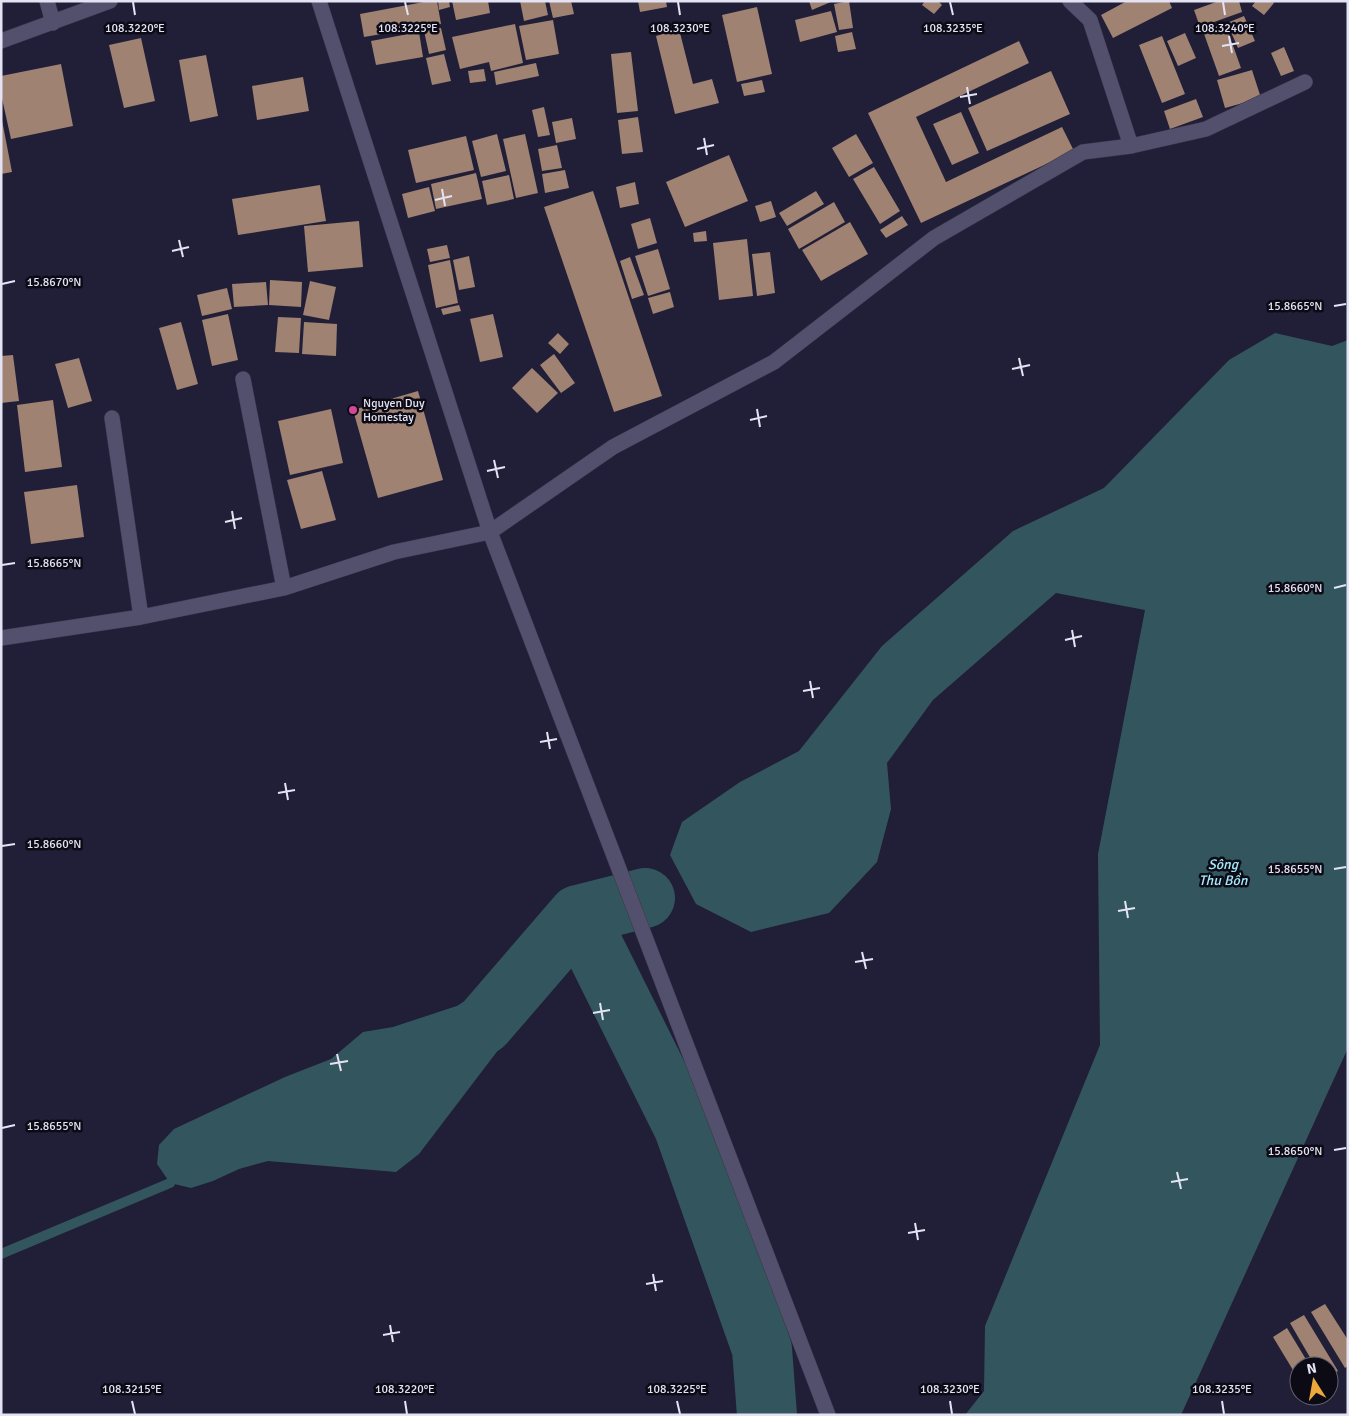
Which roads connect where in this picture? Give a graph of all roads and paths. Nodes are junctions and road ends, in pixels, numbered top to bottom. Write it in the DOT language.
graph roads {
  1 [pos="47,1"];
  2 [pos="110,1"];
  3 [pos="319,1"];
  4 [pos="1070,1"];
  5 [pos="53,23"];
  6 [pos="1,41"];
  7 [pos="1305,82"];
  8 [pos="1131,146"];
  9 [pos="243,379"];
  10 [pos="112,418"];
  11 [pos="490,532"];
  12 [pos="284,588"];
  13 [pos="141,617"];
  14 [pos="1,638"];
  15 [pos="828,1415"];
  1 -- 5 [label="street"];
  2 -- 5 [label="street"];
  3 -- 11 [label="street"];
  4 -- 8 [label="street"];
  5 -- 6 [label="street"];
  7 -- 8 [label="street"];
  8 -- 11 [label="street"];
  9 -- 12 [label="street"];
  10 -- 13 [label="street"];
  11 -- 12 [label="street"];
  11 -- 15 [label="street"];
  12 -- 13 [label="street"];
  13 -- 14 [label="street"];
}
